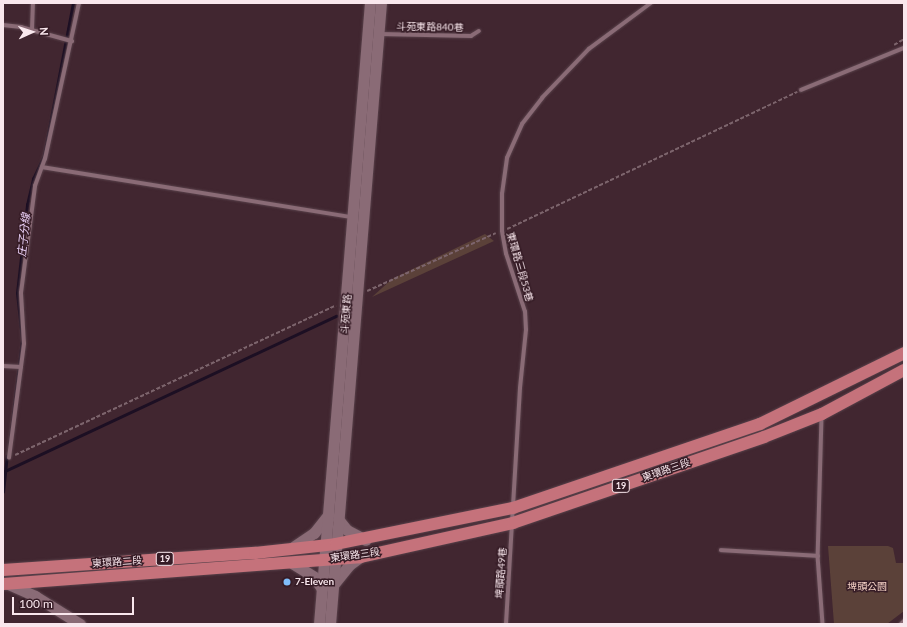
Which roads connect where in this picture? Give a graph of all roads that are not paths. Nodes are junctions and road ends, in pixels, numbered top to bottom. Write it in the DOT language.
graph roads {
  1 [pos="33,3"];
  2 [pos="79,3"];
  3 [pos="370,3"];
  4 [pos="381,3"];
  5 [pos="651,3"];
  6 [pos="3,25"];
  7 [pos="32,30"];
  8 [pos="479,30"];
  9 [pos="378,34"];
  10 [pos="72,42"];
  11 [pos="904,48"];
  12 [pos="801,90"];
  13 [pos="42,167"];
  14 [pos="354,218"];
  15 [pos="351,298"];
  16 [pos="904,353"];
  17 [pos="3,366"];
  18 [pos="20,367"];
  19 [pos="904,370"];
  20 [pos="822,414"];
  21 [pos="9,458"];
  22 [pos="513,508"];
  23 [pos="333,517"];
  24 [pos="513,523"];
  25 [pos="366,540"];
  26 [pos="331,545"];
  27 [pos="290,549"];
  28 [pos="721,550"];
  29 [pos="818,556"];
  30 [pos="360,557"];
  31 [pos="330,559"];
  32 [pos="292,562"];
  33 [pos="3,570"];
  34 [pos="5,583"];
  35 [pos="333,585"];
  36 [pos="322,589"];
  37 [pos="80,624"];
  38 [pos="319,624"];
  39 [pos="330,624"];
  40 [pos="506,624"];
  41 [pos="823,624"];
  1 -- 7 [label="lane"];
  2 -- 10 [label="lane"];
  3 -- 14 [label="main road, 斗苑東路"];
  4 -- 9 [label="main road, 斗苑東路"];
  5 -- 22 [label="lane, 東環路三段53巷"];
  6 -- 7 [label="lane"];
  7 -- 10 [label="lane"];
  8 -- 9 [label="lane, 斗苑東路840巷"];
  9 -- 15 [label="main road, 斗苑東路"];
  10 -- 13 [label="lane"];
  11 -- 12 [label="lane"];
  13 -- 14 [label="lane"];
  13 -- 18 [label="lane"];
  14 -- 15 [label="main road, 斗苑東路"];
  15 -- 23 [label="main road, 斗苑東路"];
  16 -- 22 [label="main road, 東環路三段 / 19"];
  17 -- 18 [label="lane"];
  18 -- 21 [label="lane"];
  19 -- 20 [label="main road, 東環路三段 / 19"];
  20 -- 24 [label="main road, 東環路三段 / 19"];
  20 -- 29 [label="lane"];
  22 -- 24 [label="lane, 東環路三段53巷"];
  22 -- 25 [label="main road, 東環路三段 / 19"];
  23 -- 25 [label="main road"];
  23 -- 26 [label="main road, 斗苑東路"];
  23 -- 27 [label="main road"];
  24 -- 30 [label="main road, 東環路三段 / 19"];
  24 -- 40 [label="lane, 埤頭路49巷"];
  25 -- 26 [label="main road, 東環路三段 / 19"];
  26 -- 27 [label="main road, 東環路二段 / 19"];
  26 -- 31 [label="main road, 斗苑東路"];
  27 -- 33 [label="main road, 東環路二段 / 19"];
  28 -- 29 [label="lane"];
  29 -- 41 [label="lane"];
  30 -- 31 [label="main road, 東環路三段 / 19"];
  30 -- 35 [label="main road"];
  31 -- 32 [label="main road, 東環路二段 / 19"];
  31 -- 35 [label="main road, 斗苑東路"];
  31 -- 36 [label="main road, 斗苑東路"];
  32 -- 34 [label="main road, 東環路二段 / 19"];
  32 -- 36 [label="main road"];
  34 -- 37 [label="main road"];
  35 -- 39 [label="main road, 斗苑東路"];
  36 -- 38 [label="main road, 斗苑東路"];
}
